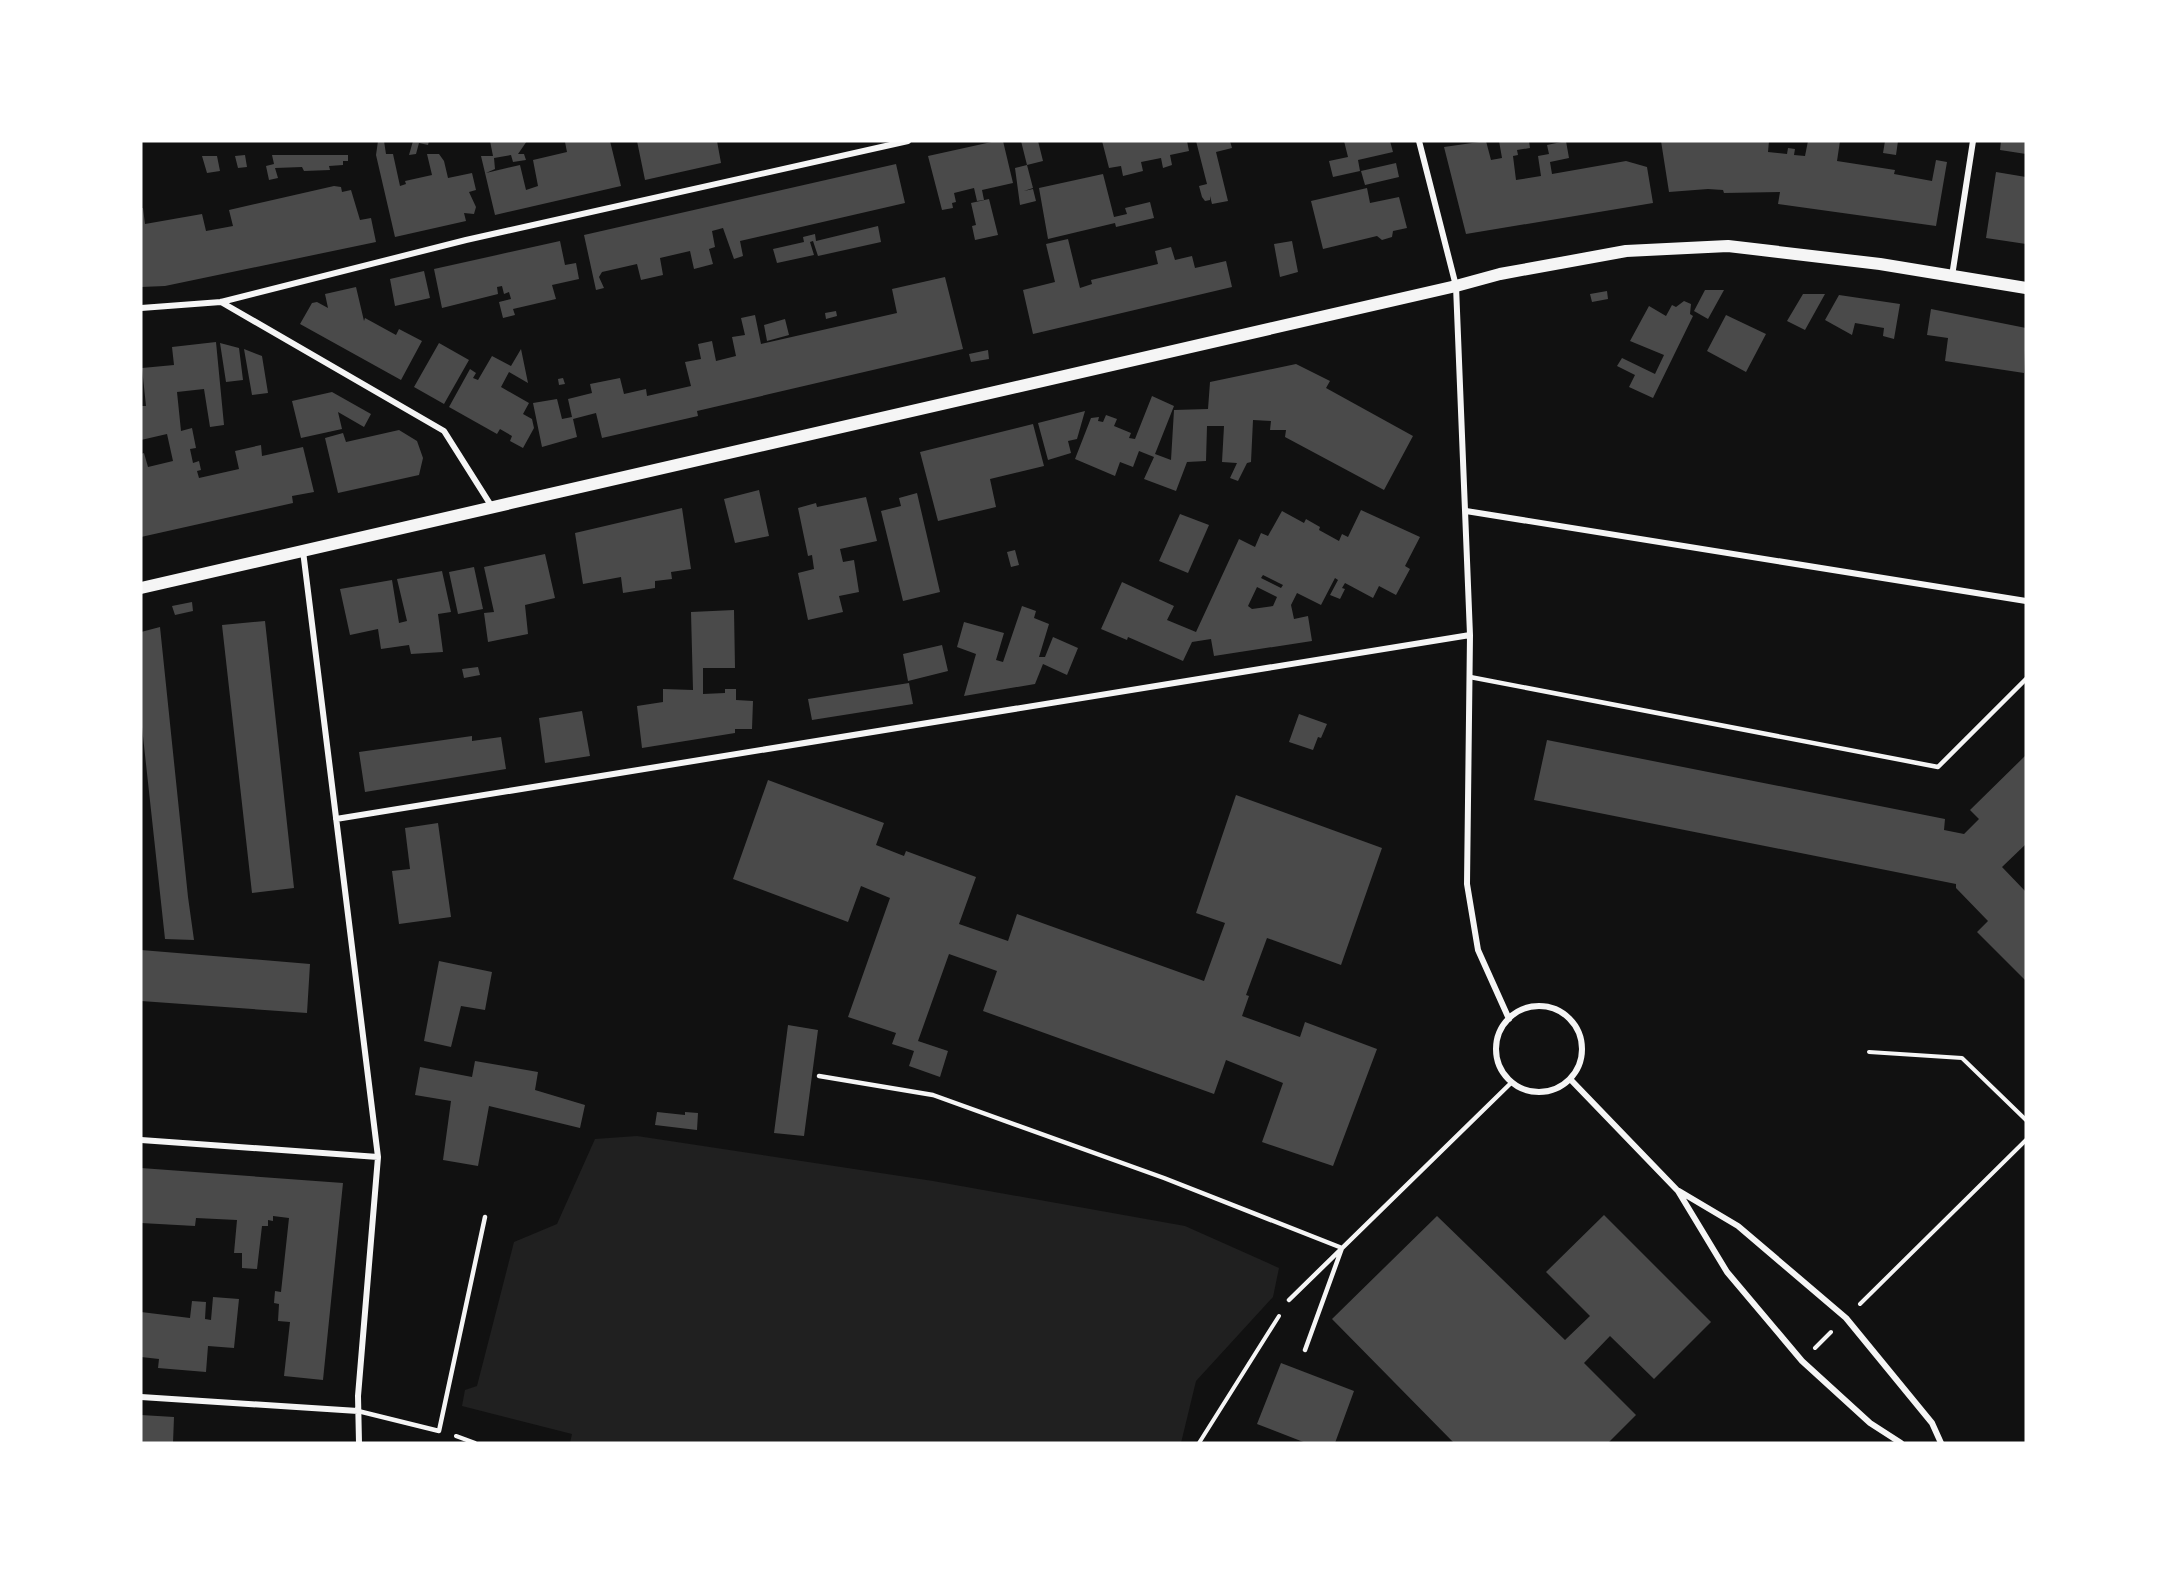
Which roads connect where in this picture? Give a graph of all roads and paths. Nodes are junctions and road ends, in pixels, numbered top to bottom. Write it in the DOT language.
graph roads {
  1 [pos="908,141"];
  2 [pos="1419,141"];
  3 [pos="1973,141"];
  4 [pos="1952,276"];
  5 [pos="1456,286"];
  6 [pos="2026,288"];
  7 [pos="221,302"];
  8 [pos="141,308"];
  9 [pos="493,507"];
  10 [pos="1466,511"];
  11 [pos="303,551"];
  12 [pos="141,588"];
  13 [pos="2026,602"];
  14 [pos="1470,635"];
  15 [pos="1470,677"];
  16 [pos="2026,679"];
  17 [pos="336,819"];
  18 [pos="1509,1019"];
  19 [pos="1869,1052"];
  20 [pos="819,1076"];
  21 [pos="1570,1079"];
  22 [pos="1512,1082"];
  23 [pos="2026,1120"];
  24 [pos="141,1140"];
  25 [pos="2026,1140"];
  26 [pos="378,1157"];
  27 [pos="1678,1191"];
  28 [pos="485,1217"];
  29 [pos="1342,1248"];
  30 [pos="1289,1300"];
  31 [pos="1846,1318"];
  32 [pos="1305,1350"];
  33 [pos="1802,1361"];
  34 [pos="141,1397"];
  35 [pos="358,1411"];
  36 [pos="359,1443"];
  37 [pos="1199,1443"];
  38 [pos="1901,1443"];
  39 [pos="1941,1443"];
  1 -- 7 [label="street"];
  2 -- 5 [label="street"];
  3 -- 4 [label="street"];
  4 -- 5 [label="main road"];
  4 -- 6 [label="main road"];
  5 -- 9 [label="main road"];
  5 -- 10 [label="street"];
  7 -- 8 [label="street"];
  7 -- 9 [label="street"];
  9 -- 11 [label="main road"];
  10 -- 13 [label="street"];
  10 -- 14 [label="street"];
  11 -- 12 [label="main road"];
  11 -- 17 [label="street"];
  14 -- 15 [label="street"];
  14 -- 17 [label="street"];
  15 -- 16 [label="lane"];
  15 -- 18 [label="street"];
  17 -- 26 [label="street"];
  18 -- 21 [label="street"];
  18 -- 22 [label="street"];
  19 -- 23 [label="path"];
  20 -- 29 [label="lane"];
  21 -- 22 [label="street"];
  21 -- 27 [label="street"];
  22 -- 29 [label="lane"];
  24 -- 26 [label="street"];
  25 -- 31 [label="path"];
  26 -- 35 [label="street"];
  27 -- 31 [label="street"];
  27 -- 33 [label="street"];
  28 -- 35 [label="lane"];
  29 -- 30 [label="lane"];
  29 -- 32 [label="lane"];
  30 -- 37 [label="path"];
  31 -- 33 [label="path"];
  31 -- 39 [label="street"];
  33 -- 38 [label="street"];
  34 -- 35 [label="street"];
  35 -- 36 [label="street"];
}
